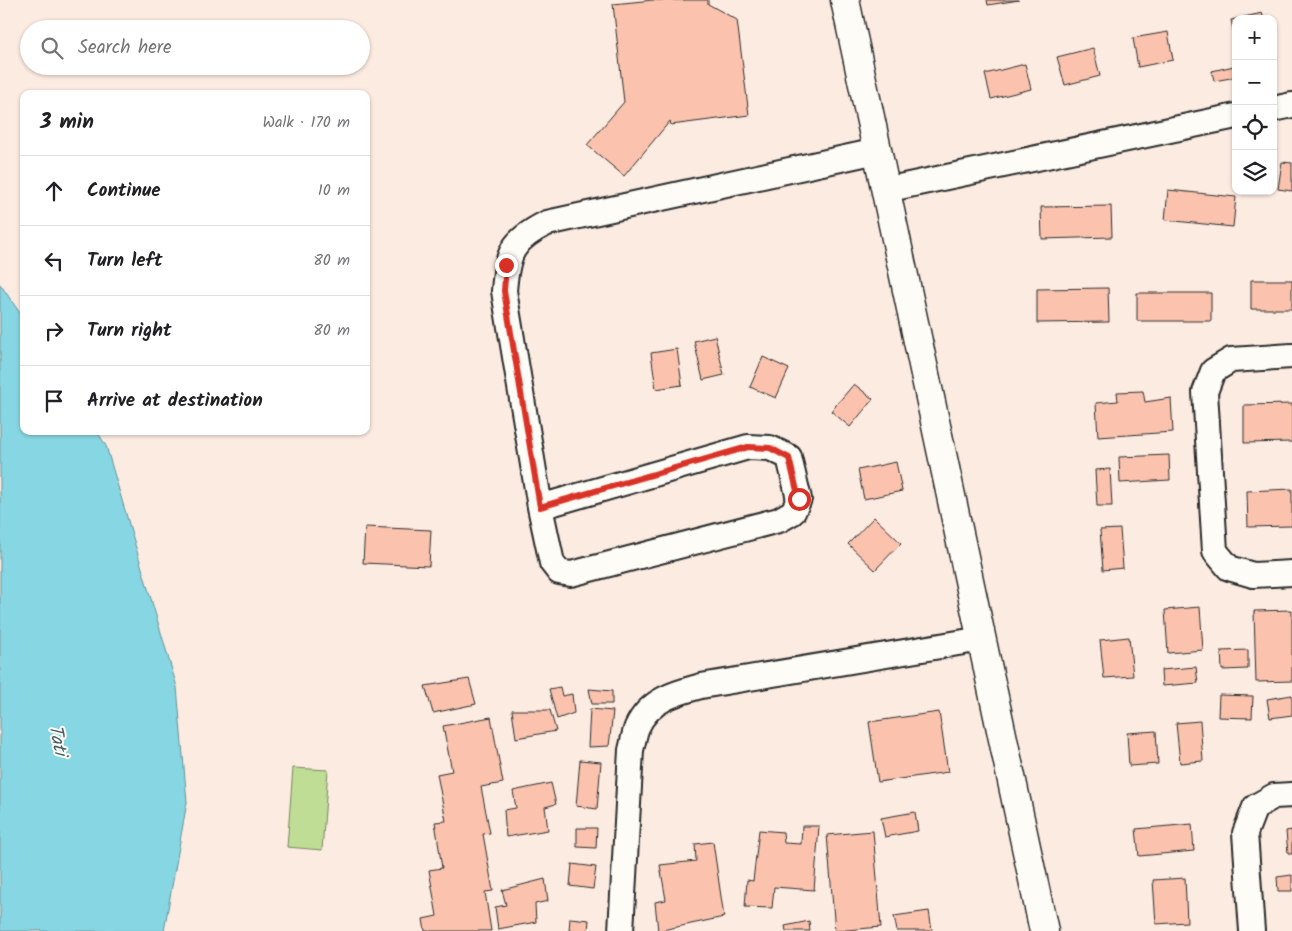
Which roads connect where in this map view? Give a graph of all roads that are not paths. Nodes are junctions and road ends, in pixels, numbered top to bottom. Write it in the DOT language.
graph roads {
  1 [pos="845,0"];
  2 [pos="1292,105"];
  3 [pos="1277,108"];
  4 [pos="1232,117"];
  5 [pos="877,151"];
  6 [pos="885,190"];
  7 [pos="1292,356"];
  8 [pos="540,507"];
  9 [pos="1292,573"];
  10 [pos="982,639"];
  11 [pos="1292,795"];
  12 [pos="621,931"];
  13 [pos="1044,931"];
  14 [pos="1252,931"];
  1 -- 5 [label="street"];
  2 -- 3 [label="street"];
  4 -- 6 [label="street"];
  5 -- 6 [label="street"];
  5 -- 8 [label="street"];
  6 -- 10 [label="street"];
  7 -- 9 [label="street"];
  8 -- 8 [label="street"];
  10 -- 12 [label="street"];
  10 -- 13 [label="street"];
  11 -- 14 [label="street"];
}
